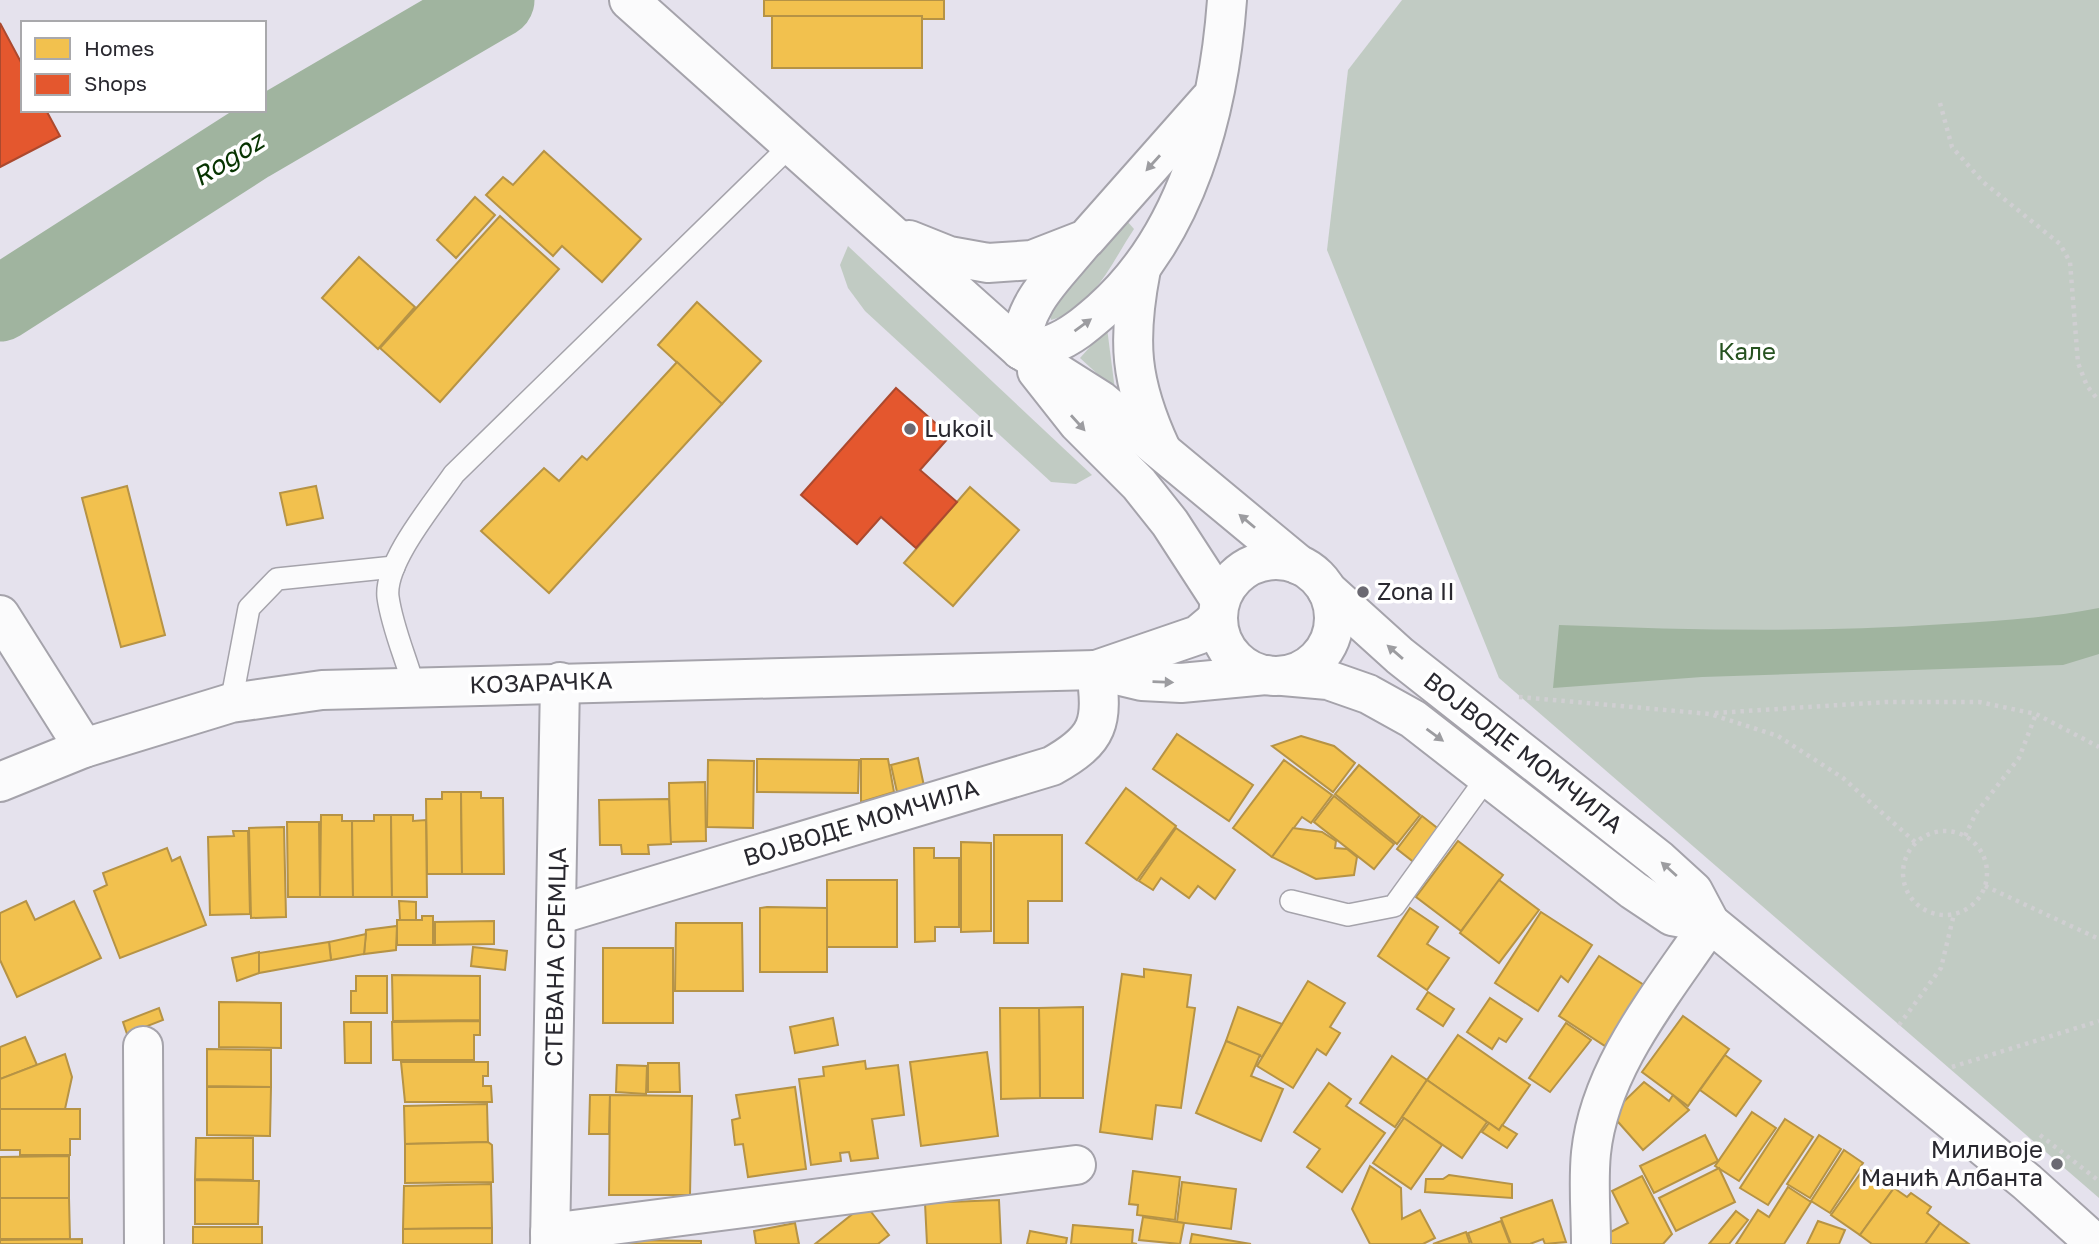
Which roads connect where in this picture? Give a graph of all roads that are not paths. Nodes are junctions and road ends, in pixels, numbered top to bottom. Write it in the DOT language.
graph roads {
  1 [pos="629,0"];
  2 [pos="1227,0"];
  3 [pos="1215,93"];
  4 [pos="791,145"];
  5 [pos="887,231"];
  6 [pos="1086,239"];
  7 [pos="1141,269"];
  8 [pos="1021,350"];
  9 [pos="1161,449"];
  10 [pos="1299,565"];
  11 [pos="394,567"];
  12 [pos="1327,590"];
  13 [pos="1219,610"];
  14 [pos="0,615"];
  15 [pos="1096,670"];
  16 [pos="1275,676"];
  17 [pos="560,682"];
  18 [pos="414,687"];
  19 [pos="231,704"];
  20 [pos="83,748"];
  21 [pos="1488,776"];
  22 [pos="0,782"];
  23 [pos="1291,901"];
  24 [pos="557,915"];
  25 [pos="1710,923"];
  26 [pos="143,1046"];
  27 [pos="1076,1165"];
  28 [pos="550,1238"];
  29 [pos="144,1244"];
  30 [pos="1591,1244"];
  31 [pos="2096,1244"];
  1 -- 4 [label="main road"];
  2 -- 3 [label="main road"];
  3 -- 6 [label="main road, one-way"];
  3 -- 7 [label="main road"];
  4 -- 5 [label="main road"];
  4 -- 11 [label="lane"];
  5 -- 6 [label="main road"];
  5 -- 8 [label="main road"];
  6 -- 8 [label="main road"];
  8 -- 7 [label="main road, one-way"];
  7 -- 9 [label="main road"];
  8 -- 9 [label="main road"];
  8 -- 13 [label="main road, one-way"];
  10 -- 9 [label="main road, one-way"];
  10 -- 12 [label="main road"];
  10 -- 13 [label="main road"];
  11 -- 18 [label="lane"];
  11 -- 19 [label="lane"];
  12 -- 16 [label="main road"];
  25 -- 12 [label="main road, ВОЈВОДЕ МОМЧИЛА, one-way"];
  13 -- 15 [label="main road, КОЗАРАЧКА"];
  13 -- 16 [label="main road"];
  14 -- 20 [label="main road"];
  15 -- 16 [label="main road, КОЗАРАЧКА, one-way"];
  15 -- 17 [label="main road, КОЗАРАЧКА"];
  15 -- 24 [label="main road, ВОЈВОДЕ МОМЧИЛА"];
  16 -- 21 [label="main road, ВОЈВОДЕ МОМЧИЛА, one-way"];
  17 -- 18 [label="main road, КОЗАРАЧКА"];
  17 -- 24 [label="main road, СТЕВАНА СРЕМЦА"];
  18 -- 19 [label="main road, КОЗАРАЧКА"];
  19 -- 20 [label="main road, КОЗАРАЧКА"];
  20 -- 22 [label="main road, КОЗАРАЧКА"];
  21 -- 23 [label="lane"];
  21 -- 25 [label="main road, ВОЈВОДЕ МОМЧИЛА"];
  24 -- 28 [label="main road, СТЕВАНА СРЕМЦА"];
  25 -- 30 [label="main road"];
  25 -- 31 [label="main road, ВОЈВОДЕ МОМЧИЛА"];
  26 -- 29 [label="main road"];
  27 -- 28 [label="main road, СТЕВАНА СРЕМЦА"];
}
